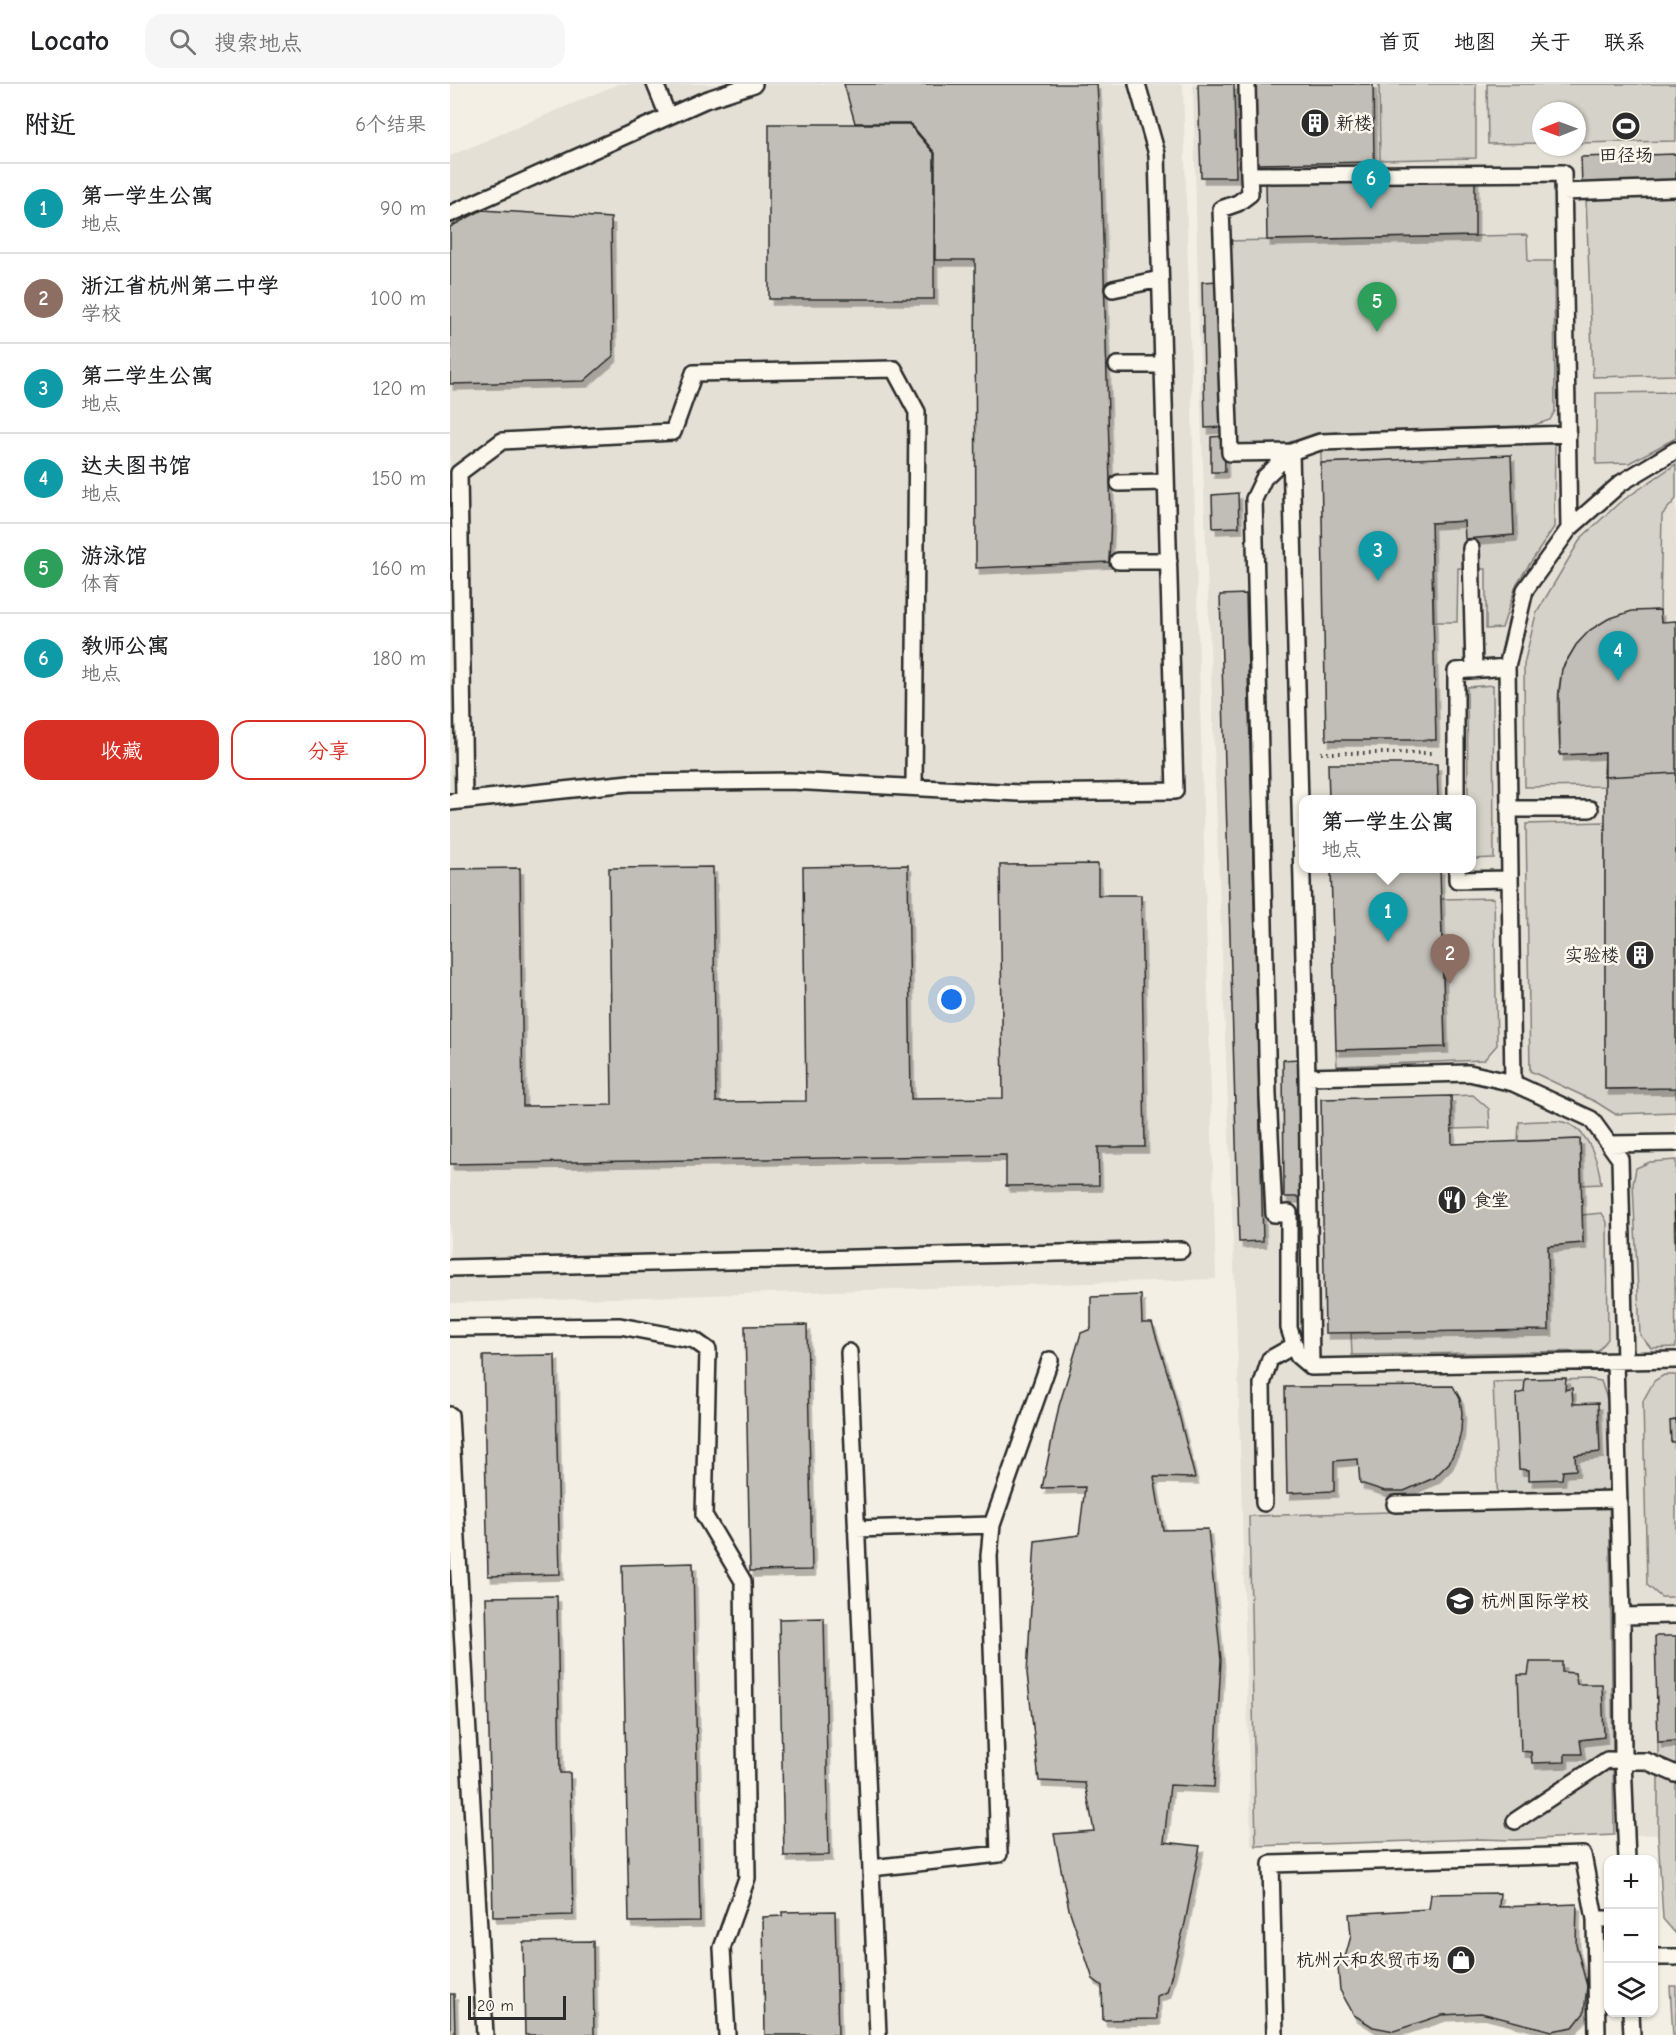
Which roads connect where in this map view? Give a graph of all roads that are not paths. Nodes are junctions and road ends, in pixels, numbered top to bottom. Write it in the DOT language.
graph roads {
  1 [pos="655,84"];
  2 [pos="754,84"];
  3 [pos="1137,84"];
  4 [pos="1247,84"];
  5 [pos="668,116"];
  6 [pos="1249,175"];
  7 [pos="1676,188"];
  8 [pos="1563,192"];
  9 [pos="450,214"];
  10 [pos="1160,279"];
  11 [pos="1113,289"];
  12 [pos="1117,365"];
  13 [pos="1163,365"];
  14 [pos="1568,434"];
  15 [pos="1676,450"];
  16 [pos="1291,452"];
  17 [pos="1166,482"];
  18 [pos="1119,483"];
  19 [pos="1569,529"];
  20 [pos="1471,548"];
  21 [pos="1118,561"];
  22 [pos="1168,561"];
  23 [pos="1508,667"];
  24 [pos="1474,670"];
  25 [pos="914,787"];
  26 [pos="1300,795"];
  27 [pos="1456,795"];
  28 [pos="457,801"];
  29 [pos="1509,809"];
  30 [pos="1590,809"];
  31 [pos="1302,873"];
  32 [pos="1457,873"];
  33 [pos="1510,879"];
  34 [pos="1307,1077"];
  35 [pos="1513,1083"];
  36 [pos="1676,1143"];
  37 [pos="1609,1144"];
  38 [pos="1181,1250"];
  39 [pos="450,1268"];
  40 [pos="450,1328"];
  41 [pos="1295,1345"];
  42 [pos="849,1352"];
  43 [pos="1050,1360"];
  44 [pos="1676,1360"];
  45 [pos="1620,1361"];
  46 [pos="1311,1366"];
  47 [pos="450,1415"];
  48 [pos="1619,1499"];
  49 [pos="1264,1503"];
  50 [pos="1395,1504"];
  51 [pos="992,1525"];
  52 [pos="856,1529"];
  53 [pos="1676,1615"];
  54 [pos="1622,1616"];
  55 [pos="1623,1760"];
  56 [pos="1676,1774"];
  57 [pos="1515,1821"];
  58 [pos="1627,1855"];
  59 [pos="870,1868"];
  60 [pos="1602,1919"];
  61 [pos="1676,1957"];
  62 [pos="1658,1958"];
  63 [pos="1631,2017"];
  64 [pos="484,2035"];
  65 [pos="727,2035"];
  66 [pos="878,2035"];
  67 [pos="1275,2035"];
  68 [pos="1597,2035"];
  69 [pos="1632,2035"];
  1 -- 5 [label="lane"];
  2 -- 5 [label="lane"];
  3 -- 10 [label="lane"];
  4 -- 6 [label="lane"];
  5 -- 9 [label="lane"];
  6 -- 8 [label="lane"];
  6 -- 16 [label="lane"];
  7 -- 8 [label="lane"];
  8 -- 14 [label="lane"];
  10 -- 11 [label="lane"];
  10 -- 13 [label="lane"];
  12 -- 13 [label="lane"];
  13 -- 17 [label="lane"];
  14 -- 16 [label="lane"];
  14 -- 19 [label="lane"];
  15 -- 19 [label="lane"];
  16 -- 26 [label="lane"];
  16 -- 41 [label="lane"];
  17 -- 18 [label="lane"];
  17 -- 22 [label="lane"];
  19 -- 23 [label="lane"];
  20 -- 24 [label="lane"];
  21 -- 22 [label="lane"];
  22 -- 25 [label="lane"];
  23 -- 24 [label="lane"];
  23 -- 29 [label="lane"];
  24 -- 27 [label="lane"];
  25 -- 28 [label="lane"];
  25 -- 28 [label="lane"];
  29 -- 30 [label="lane"];
  29 -- 33 [label="lane"];
  31 -- 34 [label="lane"];
  32 -- 33 [label="lane"];
  33 -- 35 [label="lane"];
  34 -- 35 [label="lane"];
  34 -- 46 [label="lane"];
  35 -- 37 [label="lane"];
  36 -- 37 [label="lane"];
  37 -- 45 [label="lane"];
  38 -- 39 [label="lane"];
  40 -- 65 [label="lane"];
  41 -- 46 [label="lane"];
  41 -- 49 [label="lane"];
  42 -- 52 [label="lane"];
  43 -- 51 [label="lane"];
  44 -- 45 [label="lane"];
  45 -- 46 [label="lane"];
  45 -- 48 [label="lane"];
  47 -- 64 [label="lane"];
  48 -- 50 [label="lane"];
  48 -- 54 [label="lane"];
  51 -- 52 [label="lane"];
  51 -- 59 [label="lane"];
  52 -- 59 [label="lane"];
  53 -- 54 [label="lane"];
  54 -- 55 [label="lane"];
  55 -- 56 [label="lane"];
  55 -- 57 [label="lane"];
  55 -- 58 [label="lane"];
  59 -- 66 [label="lane"];
  60 -- 67 [label="lane"];
  60 -- 68 [label="lane"];
  61 -- 62 [label="lane"];
  63 -- 69 [label="lane"];
}
